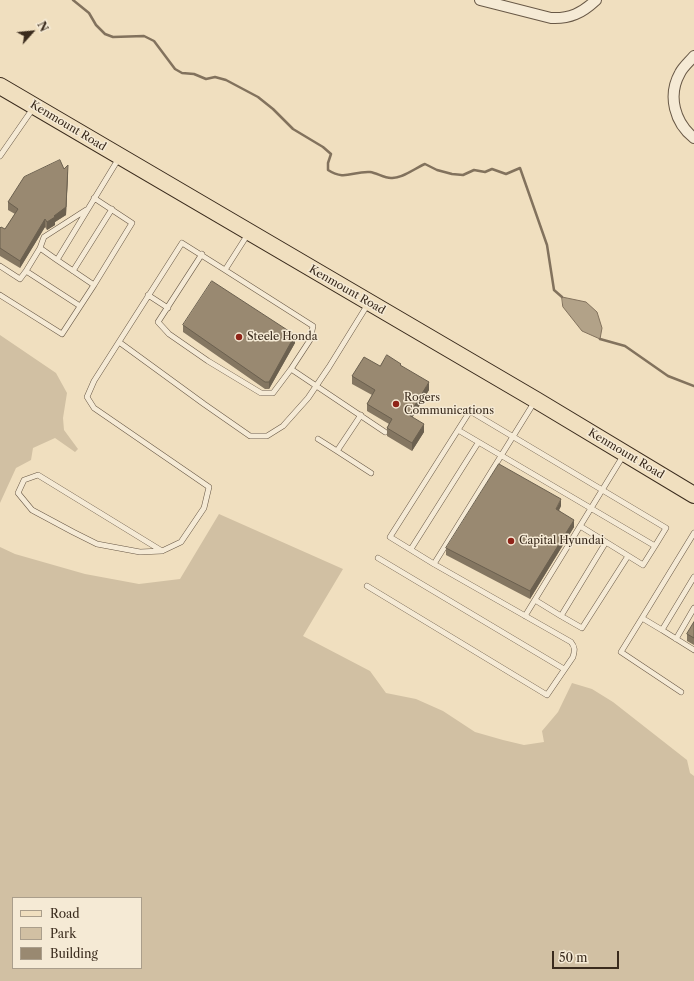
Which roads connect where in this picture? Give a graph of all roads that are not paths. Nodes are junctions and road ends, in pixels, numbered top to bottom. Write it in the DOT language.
graph roads {
  1 [pos="480,0"];
  2 [pos="596,0"];
  3 [pos="694,56"];
  4 [pos="0,86"];
  5 [pos="34,106"];
  6 [pos="694,138"];
  7 [pos="0,156"];
  8 [pos="120,157"];
  9 [pos="94,198"];
  10 [pos="88,208"];
  11 [pos="112,210"];
  12 [pos="249,232"];
  13 [pos="40,248"];
  14 [pos="202,254"];
  15 [pos="57,260"];
  16 [pos="0,266"];
  17 [pos="226,270"];
  18 [pos="26,271"];
  19 [pos="73,271"];
  20 [pos="94,285"];
  21 [pos="148,294"];
  22 [pos="0,295"];
  23 [pos="369,302"];
  24 [pos="80,306"];
  25 [pos="168,308"];
  26 [pos="118,342"];
  27 [pos="291,369"];
  28 [pos="316,386"];
  29 [pos="536,400"];
  30 [pos="361,416"];
  31 [pos="458,430"];
  32 [pos="385,432"];
  33 [pos="513,437"];
  34 [pos="318,439"];
  35 [pos="478,443"];
  36 [pos="337,451"];
  37 [pos="625,453"];
  38 [pos="501,456"];
  39 [pos="371,473"];
  40 [pos="603,489"];
  41 [pos="694,495"];
  42 [pos="590,509"];
  43 [pos="580,526"];
  44 [pos="693,537"];
  45 [pos="606,542"];
  46 [pos="655,546"];
  47 [pos="411,549"];
  48 [pos="162,551"];
  49 [pos="628,556"];
  50 [pos="378,558"];
  51 [pos="434,564"];
  52 [pos="694,577"];
  53 [pos="367,586"];
  54 [pos="535,600"];
  55 [pos="694,608"];
  56 [pos="525,616"];
  57 [pos="561,616"];
  58 [pos="642,618"];
  59 [pos="662,630"];
  60 [pos="676,639"];
  61 [pos="694,650"];
  62 [pos="564,669"];
  63 [pos="682,692"];
  1 -- 2 [label="street"];
  3 -- 6 [label="street"];
  4 -- 5 [label="main road, Kenmount Road"];
  5 -- 7 [label="lane"];
  5 -- 8 [label="main road, Kenmount Road"];
  8 -- 9 [label="lane"];
  8 -- 12 [label="main road, Kenmount Road"];
  9 -- 10 [label="lane"];
  9 -- 11 [label="lane"];
  10 -- 13 [label="lane"];
  10 -- 15 [label="lane"];
  11 -- 19 [label="lane"];
  11 -- 20 [label="lane"];
  12 -- 17 [label="lane"];
  12 -- 23 [label="main road, Kenmount Road"];
  13 -- 15 [label="lane"];
  13 -- 18 [label="lane"];
  14 -- 17 [label="lane"];
  14 -- 21 [label="lane"];
  14 -- 25 [label="lane"];
  15 -- 19 [label="lane"];
  16 -- 18 [label="lane"];
  17 -- 27 [label="lane"];
  18 -- 24 [label="lane"];
  19 -- 20 [label="lane"];
  20 -- 24 [label="lane"];
  21 -- 25 [label="lane"];
  21 -- 26 [label="lane"];
  22 -- 24 [label="lane"];
  23 -- 28 [label="lane"];
  23 -- 29 [label="main road, Kenmount Road"];
  25 -- 27 [label="lane"];
  26 -- 28 [label="lane"];
  26 -- 48 [label="lane"];
  27 -- 28 [label="lane"];
  28 -- 30 [label="lane"];
  29 -- 33 [label="lane"];
  29 -- 37 [label="main road, Kenmount Road"];
  30 -- 32 [label="lane"];
  30 -- 36 [label="lane"];
  31 -- 33 [label="lane"];
  31 -- 35 [label="lane"];
  31 -- 47 [label="lane"];
  33 -- 38 [label="lane"];
  33 -- 40 [label="lane"];
  34 -- 36 [label="lane"];
  35 -- 38 [label="lane"];
  35 -- 47 [label="lane"];
  36 -- 39 [label="lane"];
  37 -- 40 [label="lane"];
  37 -- 41 [label="main road, Kenmount Road"];
  38 -- 42 [label="lane"];
  38 -- 51 [label="lane"];
  40 -- 42 [label="lane"];
  40 -- 46 [label="lane"];
  42 -- 43 [label="lane"];
  42 -- 46 [label="lane"];
  43 -- 45 [label="lane"];
  43 -- 54 [label="lane"];
  44 -- 58 [label="lane"];
  45 -- 49 [label="lane"];
  45 -- 57 [label="lane"];
  46 -- 49 [label="lane"];
  47 -- 51 [label="lane"];
  48 -- 48 [label="lane"];
  49 -- 57 [label="lane"];
  50 -- 62 [label="lane"];
  51 -- 56 [label="lane"];
  52 -- 59 [label="lane"];
  53 -- 62 [label="lane"];
  54 -- 56 [label="lane"];
  54 -- 57 [label="lane"];
  55 -- 60 [label="lane"];
  56 -- 62 [label="lane"];
  58 -- 59 [label="lane"];
  58 -- 63 [label="lane"];
  59 -- 60 [label="lane"];
  60 -- 61 [label="lane"];
}
